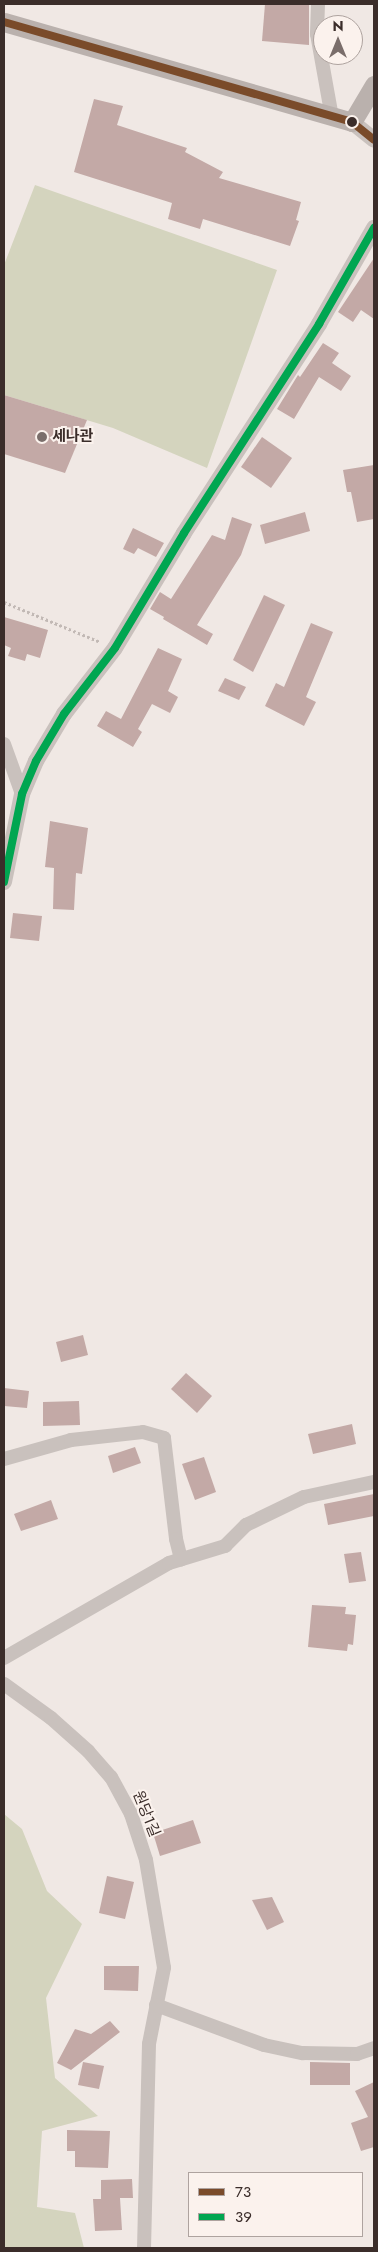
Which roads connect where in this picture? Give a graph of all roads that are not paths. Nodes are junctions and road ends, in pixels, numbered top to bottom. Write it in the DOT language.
graph roads {
  1 [pos="318,4"];
  2 [pos="4,22"];
  3 [pos="374,84"];
  4 [pos="332,116"];
  5 [pos="352,122"];
  6 [pos="374,140"];
  7 [pos="374,228"];
  8 [pos="4,744"];
  9 [pos="22,794"];
  10 [pos="4,880"];
  11 [pos="4,1459"];
  12 [pos="374,1482"];
  13 [pos="181,1559"];
  14 [pos="4,1658"];
  15 [pos="4,1684"];
  16 [pos="156,2005"];
  17 [pos="374,2048"];
  18 [pos="144,2248"];
  1 -- 4 [label="street"];
  2 -- 4 [label="main road"];
  3 -- 5 [label="main road"];
  4 -- 5 [label="main road"];
  5 -- 6 [label="street"];
  7 -- 9 [label="street"];
  8 -- 9 [label="street"];
  9 -- 10 [label="street"];
  11 -- 13 [label="street"];
  12 -- 13 [label="street"];
  13 -- 14 [label="street"];
  15 -- 16 [label="street, 원당1길"];
  16 -- 17 [label="street"];
  16 -- 18 [label="street, 원당1길"];
}
